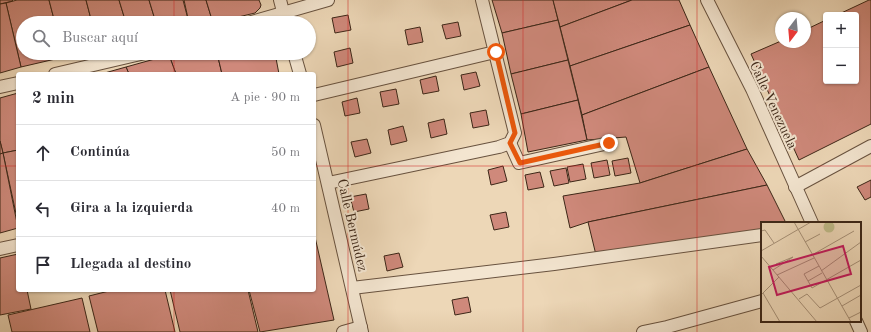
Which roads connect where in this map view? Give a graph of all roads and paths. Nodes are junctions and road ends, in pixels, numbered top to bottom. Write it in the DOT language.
graph roads {
  1 [pos="280,0"];
  2 [pos="328,0"];
  3 [pos="482,0"];
  4 [pos="707,0"];
  5 [pos="284,16"];
  6 [pos="290,16"];
  7 [pos="496,52"];
  8 [pos="115,60"];
  9 [pos="296,60"];
  10 [pos="64,72"];
  11 [pos="299,72"];
  12 [pos="16,83"];
  13 [pos="0,87"];
  14 [pos="316,95"];
  15 [pos="316,135"];
  16 [pos="510,143"];
  17 [pos="609,143"];
  18 [pos="871,146"];
  19 [pos="328,183"];
  20 [pos="795,187"];
  21 [pos="812,222"];
  22 [pos="761,235"];
  23 [pos="16,245"];
  24 [pos="0,249"];
  25 [pos="352,288"];
  26 [pos="761,301"];
  27 [pos="856,322"];
  28 [pos="362,330"];
  29 [pos="343,332"];
  30 [pos="643,332"];
  31 [pos="861,332"];
  1 -- 5 [label="street"];
  2 -- 6 [label="street"];
  3 -- 7 [label="street"];
  4 -- 20 [label="street, Calle Venezuela"];
  7 -- 14 [label="street"];
  7 -- 16 [label="street"];
  8 -- 10 [label="street"];
  9 -- 11 [label="street"];
  12 -- 13 [label="street"];
  15 -- 19 [label="street, Calle Bermúdez"];
  16 -- 17 [label="street"];
  16 -- 19 [label="street"];
  18 -- 20 [label="street"];
  19 -- 25 [label="street, Calle Bermúdez"];
  20 -- 21 [label="street, Calle Venezuela"];
  22 -- 25 [label="street"];
  23 -- 24 [label="street"];
  25 -- 28 [label="street, Calle Bermúdez"];
  26 -- 30 [label="street"];
  27 -- 31 [label="street"];
  28 -- 29 [label="street"];
}
